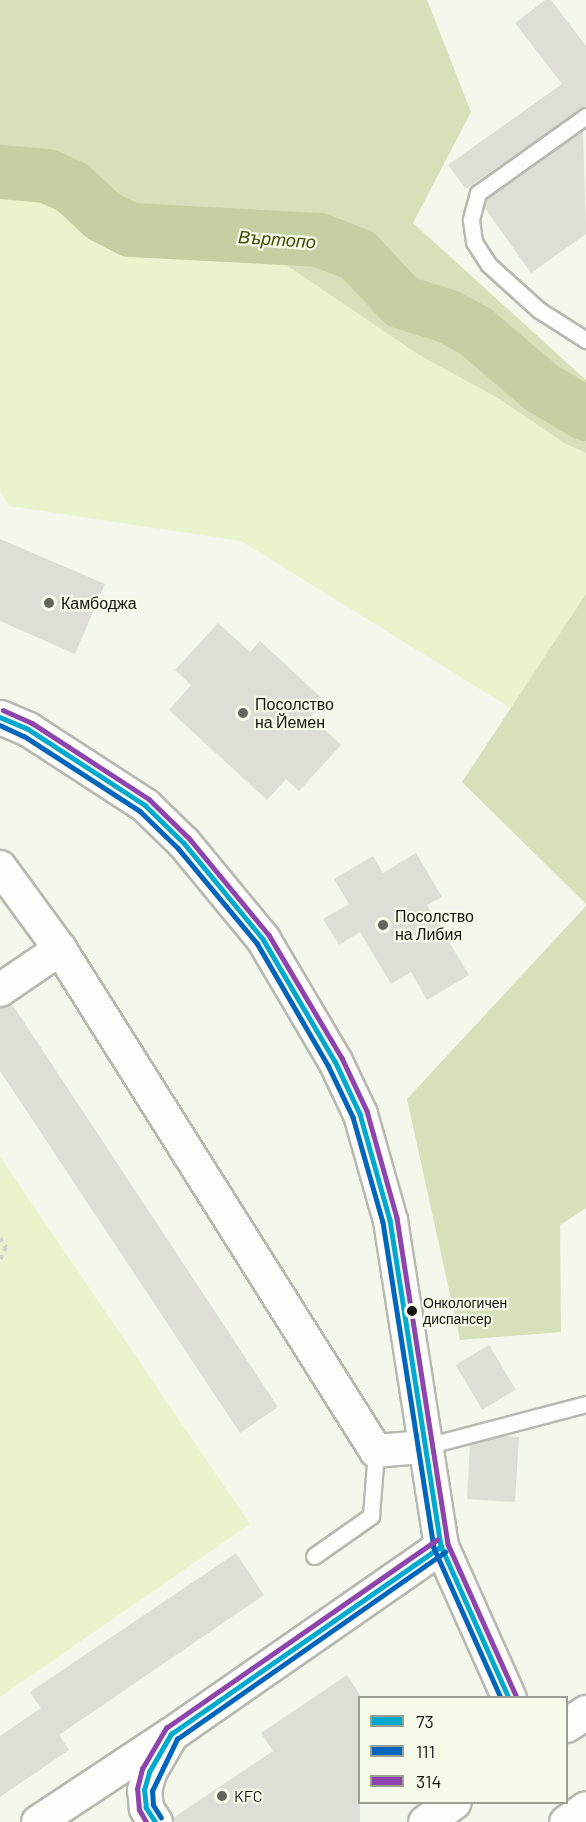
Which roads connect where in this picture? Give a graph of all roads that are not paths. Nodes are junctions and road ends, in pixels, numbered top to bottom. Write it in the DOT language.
graph roads {
  1 [pos="586,116"];
  2 [pos="586,340"];
  3 [pos="0,717"];
  4 [pos="0,867"];
  5 [pos="60,949"];
  6 [pos="0,990"];
  7 [pos="586,1404"];
  8 [pos="422,1447"];
  9 [pos="376,1451"];
  10 [pos="441,1546"];
  11 [pos="314,1556"];
  12 [pos="508,1696"];
  13 [pos="586,1712"];
  14 [pos="568,1724"];
  15 [pos="171,1734"];
  16 [pos="452,1804"];
  17 [pos="586,1808"];
  18 [pos="38,1822"];
  19 [pos="155,1822"];
  20 [pos="425,1822"];
  21 [pos="566,1822"];
  1 -- 2 [label="lane"];
  3 -- 8 [label="street"];
  4 -- 5 [label="street"];
  5 -- 6 [label="street"];
  5 -- 9 [label="street"];
  7 -- 8 [label="lane"];
  8 -- 9 [label="street"];
  8 -- 10 [label="street"];
  9 -- 11 [label="lane"];
  10 -- 12 [label="street"];
  10 -- 15 [label="street"];
  13 -- 14 [label="street"];
  15 -- 18 [label="street"];
  15 -- 19 [label="street"];
  16 -- 20 [label="street"];
  17 -- 21 [label="street"];
}
